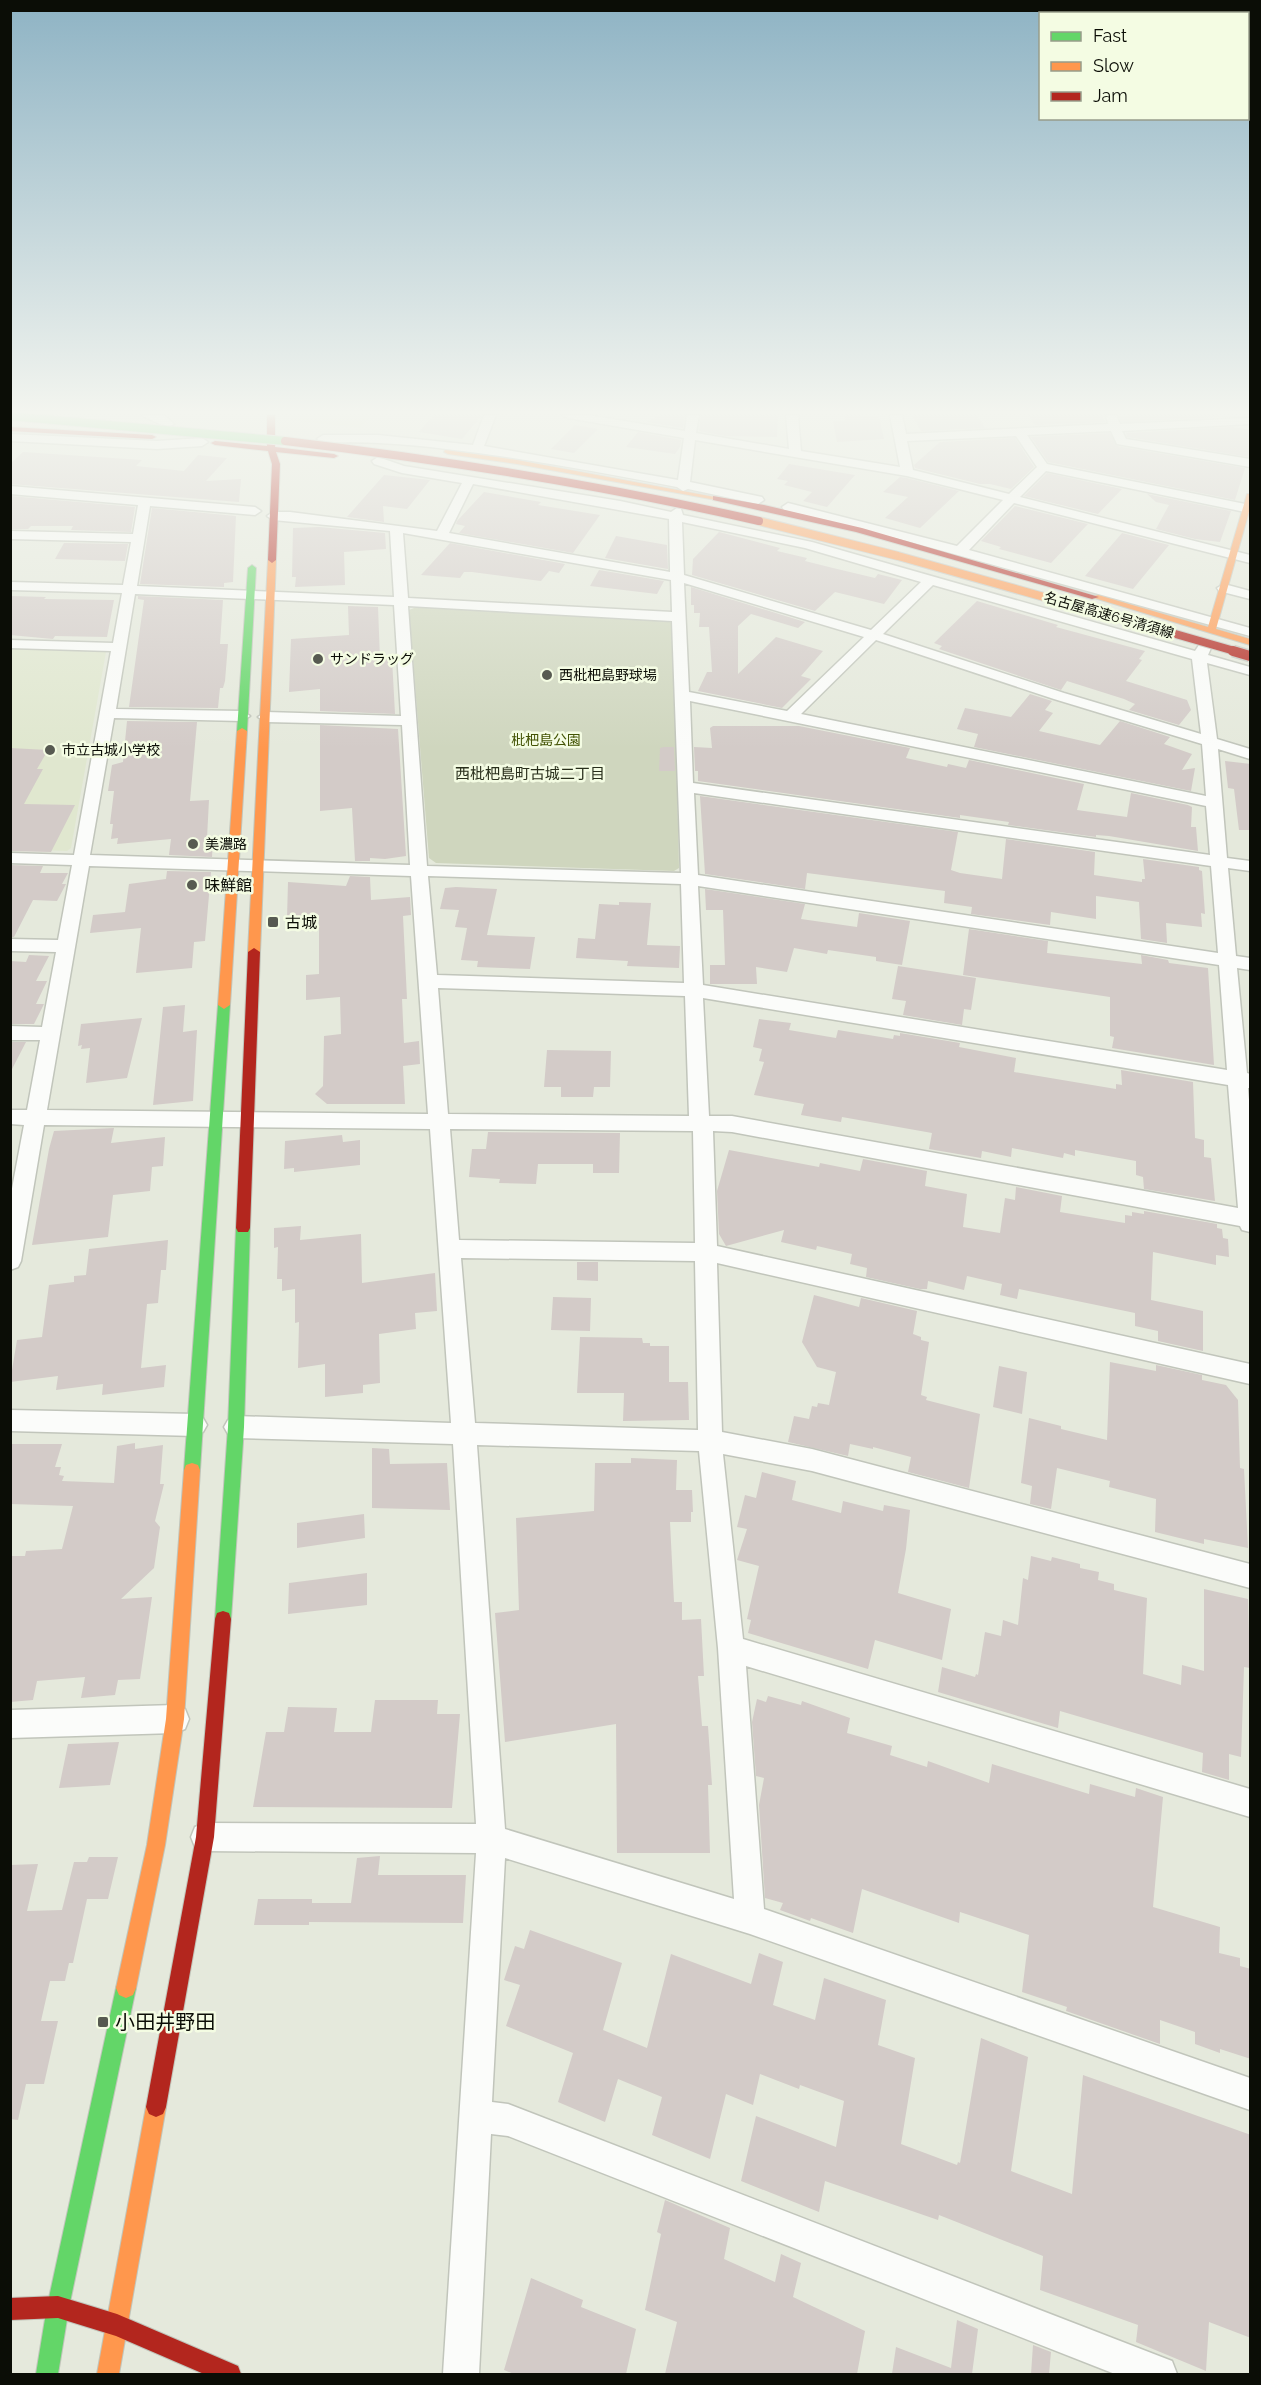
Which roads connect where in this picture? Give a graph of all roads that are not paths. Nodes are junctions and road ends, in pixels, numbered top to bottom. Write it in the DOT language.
graph roads {
  1 [pos="140,526"];
  2 [pos="273,526"];
  3 [pos="381,526"];
  4 [pos="446,526"];
  5 [pos="675,526"];
  6 [pos="729,526"];
  7 [pos="763,526"];
  8 [pos="783,526"];
  9 [pos="815,526"];
  10 [pos="842,526"];
  11 [pos="863,526"];
  12 [pos="985,526"];
  13 [pos="1120,526"];
  14 [pos="1242,526"];
  15 [pos="396,528"];
  16 [pos="10,534"];
  17 [pos="441,536"];
  18 [pos="138,538"];
  19 [pos="253,551"];
  20 [pos="960,551"];
  21 [pos="1233,556"];
  22 [pos="1251,559"];
  23 [pos="677,578"];
  24 [pos="931,579"];
  25 [pos="10,586"];
  26 [pos="1224,588"];
  27 [pos="129,589"];
  28 [pos="250,593"];
  29 [pos="271,594"];
  30 [pos="1251,595"];
  31 [pos="401,601"];
  32 [pos="1108,601"];
  33 [pos="1162,607"];
  34 [pos="680,617"];
  35 [pos="1213,627"];
  36 [pos="1251,632"];
  37 [pos="872,636"];
  38 [pos="10,644"];
  39 [pos="1251,644"];
  40 [pos="119,646"];
  41 [pos="1202,652"];
  42 [pos="1251,656"];
  43 [pos="1251,661"];
  44 [pos="1251,671"];
  45 [pos="683,695"];
  46 [pos="107,713"];
  47 [pos="242,716"];
  48 [pos="266,717"];
  49 [pos="790,717"];
  50 [pos="409,721"];
  51 [pos="1209,740"];
  52 [pos="1251,754"];
  53 [pos="686,787"];
  54 [pos="1213,802"];
  55 [pos="10,858"];
  56 [pos="82,860"];
  57 [pos="1218,861"];
  58 [pos="232,866"];
  59 [pos="1251,866"];
  60 [pos="259,867"];
  61 [pos="419,870"];
  62 [pos="690,879"];
  63 [pos="10,945"];
  64 [pos="66,946"];
  65 [pos="1226,960"];
  66 [pos="1251,964"];
  67 [pos="428,981"];
  68 [pos="694,990"];
  69 [pos="10,1033"];
  70 [pos="51,1034"];
  71 [pos="1245,1080"];
  72 [pos="10,1117"];
  73 [pos="36,1117"];
  74 [pos="217,1119"];
  75 [pos="247,1120"];
  76 [pos="439,1121"];
  77 [pos="701,1122"];
  78 [pos="1250,1219"];
  79 [pos="1251,1224"];
  80 [pos="449,1249"];
  81 [pos="706,1252"];
  82 [pos="11,1259"];
  83 [pos="1251,1374"];
  84 [pos="10,1420"];
  85 [pos="195,1425"];
  86 [pos="236,1427"];
  87 [pos="464,1434"];
  88 [pos="710,1441"];
  89 [pos="1251,1576"];
  90 [pos="731,1648"];
  91 [pos="175,1719"];
  92 [pos="10,1724"];
  93 [pos="1251,1803"];
  94 [pos="206,1837"];
  95 [pos="491,1839"];
  96 [pos="750,1919"];
  97 [pos="1251,2094"];
  98 [pos="476,2116"];
  99 [pos="58,2307"];
  100 [pos="10,2308"];
  101 [pos="117,2325"];
  102 [pos="46,2374"];
  103 [pos="108,2374"];
  104 [pos="230,2374"];
  105 [pos="461,2374"];
  106 [pos="1159,2374"];
  1 -- 18 [label="street"];
  2 -- 29 [label="main road"];
  3 -- 15 [label="street"];
  4 -- 17 [label="street"];
  5 -- 23 [label="street"];
  6 -- 24 [label="street"];
  7 -- 41 [label="main road"];
  8 -- 42 [label="main road, 名古屋高速6号清須線, bridge"];
  9 -- 39 [label="main road, 名古屋高速6号清須線"];
  10 -- 32 [label="main road"];
  11 -- 20 [label="street"];
  12 -- 20 [label="street"];
  13 -- 21 [label="street"];
  14 -- 21 [label="main road"];
  15 -- 17 [label="street"];
  15 -- 31 [label="street"];
  16 -- 18 [label="street"];
  17 -- 23 [label="street"];
  18 -- 27 [label="street"];
  19 -- 28 [label="main road"];
  20 -- 33 [label="street"];
  21 -- 22 [label="street"];
  21 -- 26 [label="main road"];
  23 -- 34 [label="street"];
  23 -- 37 [label="street"];
  24 -- 37 [label="street"];
  24 -- 41 [label="street"];
  25 -- 27 [label="street"];
  26 -- 30 [label="street"];
  26 -- 35 [label="main road"];
  27 -- 28 [label="street"];
  27 -- 40 [label="street"];
  28 -- 29 [label="street"];
  28 -- 47 [label="main road"];
  29 -- 31 [label="street"];
  29 -- 48 [label="main road"];
  31 -- 34 [label="street"];
  31 -- 50 [label="street"];
  32 -- 33 [label="street"];
  32 -- 35 [label="main road"];
  33 -- 35 [label="street"];
  34 -- 45 [label="street"];
  35 -- 36 [label="street"];
  35 -- 39 [label="main road"];
  37 -- 49 [label="street"];
  37 -- 51 [label="street"];
  38 -- 40 [label="street"];
  40 -- 46 [label="street"];
  41 -- 43 [label="main road"];
  41 -- 44 [label="street"];
  41 -- 51 [label="street"];
  45 -- 49 [label="street"];
  45 -- 53 [label="street"];
  46 -- 47 [label="street"];
  46 -- 56 [label="street"];
  47 -- 58 [label="main road"];
  48 -- 50 [label="street"];
  48 -- 60 [label="main road"];
  49 -- 54 [label="street"];
  50 -- 61 [label="street"];
  51 -- 52 [label="street"];
  51 -- 54 [label="street"];
  53 -- 57 [label="street"];
  53 -- 62 [label="street"];
  54 -- 57 [label="street"];
  55 -- 56 [label="street"];
  56 -- 58 [label="street"];
  56 -- 64 [label="street"];
  57 -- 59 [label="street"];
  57 -- 65 [label="street"];
  58 -- 60 [label="street"];
  58 -- 74 [label="main road"];
  60 -- 61 [label="street"];
  60 -- 75 [label="main road"];
  61 -- 62 [label="street"];
  61 -- 67 [label="street"];
  62 -- 65 [label="street"];
  62 -- 68 [label="street"];
  63 -- 64 [label="street"];
  64 -- 70 [label="street"];
  65 -- 66 [label="street"];
  65 -- 71 [label="street"];
  67 -- 68 [label="street"];
  67 -- 76 [label="street"];
  68 -- 71 [label="street"];
  68 -- 77 [label="street"];
  69 -- 70 [label="street"];
  70 -- 73 [label="street"];
  71 -- 78 [label="street"];
  72 -- 73 [label="street"];
  73 -- 74 [label="street"];
  73 -- 82 [label="street"];
  74 -- 75 [label="street"];
  74 -- 85 [label="main road"];
  75 -- 76 [label="street"];
  75 -- 86 [label="main road"];
  76 -- 77 [label="street"];
  76 -- 80 [label="street"];
  77 -- 78 [label="street"];
  77 -- 81 [label="street"];
  78 -- 79 [label="street"];
  80 -- 81 [label="street"];
  80 -- 87 [label="street"];
  81 -- 83 [label="street"];
  81 -- 88 [label="street"];
  84 -- 85 [label="street"];
  85 -- 91 [label="main road"];
  86 -- 87 [label="street"];
  86 -- 94 [label="main road"];
  87 -- 88 [label="street"];
  87 -- 95 [label="street"];
  88 -- 89 [label="street"];
  88 -- 90 [label="street"];
  90 -- 93 [label="street"];
  90 -- 96 [label="street"];
  91 -- 92 [label="street"];
  91 -- 99 [label="main road"];
  94 -- 95 [label="street"];
  94 -- 101 [label="main road"];
  95 -- 96 [label="street"];
  95 -- 98 [label="street"];
  96 -- 97 [label="street"];
  98 -- 105 [label="street"];
  98 -- 106 [label="street"];
  99 -- 100 [label="main road"];
  99 -- 101 [label="main road"];
  99 -- 102 [label="main road"];
  101 -- 103 [label="main road"];
  101 -- 104 [label="main road"];
}
